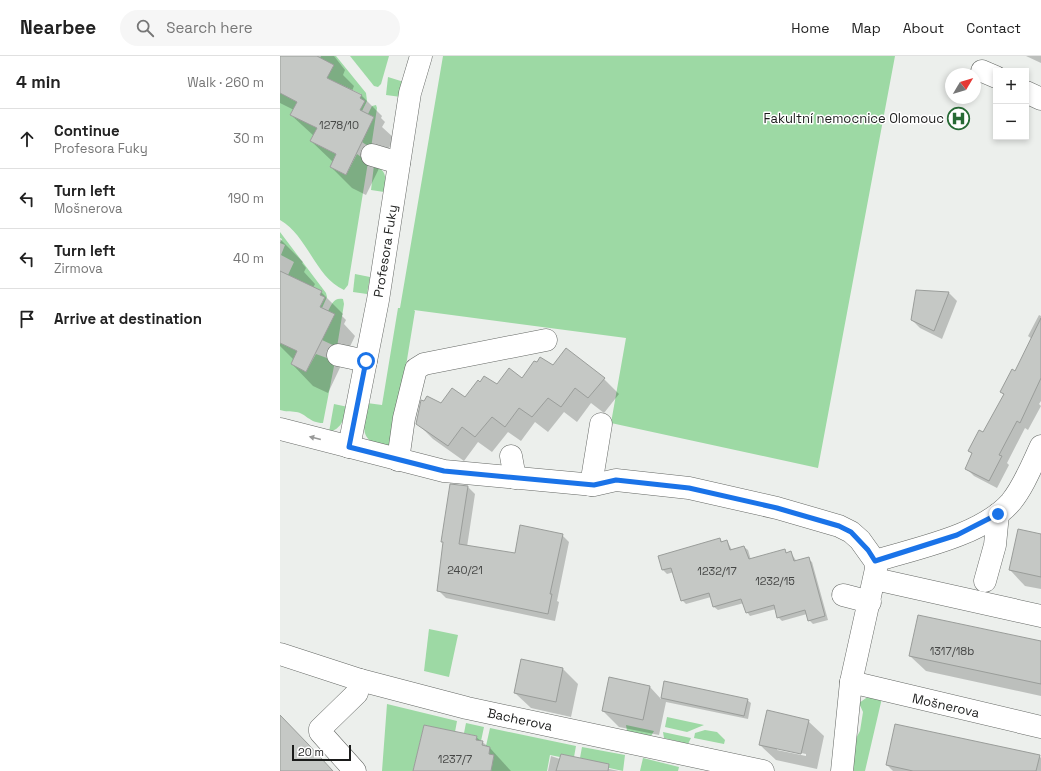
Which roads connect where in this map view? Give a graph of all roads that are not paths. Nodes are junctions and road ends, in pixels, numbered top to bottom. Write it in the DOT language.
graph roads {
  1 [pos="421,56"];
  2 [pos="1029,93"];
  3 [pos="1041,99"];
  4 [pos="372,156"];
  5 [pos="399,163"];
  6 [pos="546,340"];
  7 [pos="338,355"];
  8 [pos="366,361"];
  9 [pos="601,424"];
  10 [pos="280,429"];
  11 [pos="1041,446"];
  12 [pos="349,447"];
  13 [pos="511,456"];
  14 [pos="398,460"];
  15 [pos="515,478"];
  16 [pos="591,485"];
  17 [pos="998,514"];
  18 [pos="875,570"];
  19 [pos="985,581"];
  20 [pos="843,595"];
  21 [pos="870,602"];
  22 [pos="1041,616"];
  23 [pos="280,654"];
  24 [pos="360,680"];
  25 [pos="851,682"];
  26 [pos="1041,727"];
  27 [pos="355,771"];
  28 [pos="763,771"];
  29 [pos="842,771"];
  1 -- 5 [label="street, Profesora Fuky"];
  2 -- 3 [label="street"];
  4 -- 5 [label="street"];
  5 -- 8 [label="street, Profesora Fuky"];
  6 -- 14 [label="street"];
  7 -- 8 [label="street"];
  8 -- 12 [label="street, Profesora Fuky"];
  9 -- 16 [label="street"];
  12 -- 10 [label="street, one-way"];
  11 -- 17 [label="street"];
  12 -- 14 [label="street"];
  13 -- 15 [label="street"];
  14 -- 15 [label="street"];
  15 -- 16 [label="street"];
  16 -- 18 [label="street"];
  17 -- 18 [label="street"];
  17 -- 19 [label="street"];
  18 -- 21 [label="street"];
  18 -- 22 [label="street"];
  20 -- 21 [label="street"];
  21 -- 25 [label="street"];
  23 -- 24 [label="street, Bacherova"];
  24 -- 27 [label="street"];
  24 -- 28 [label="street, Bacherova"];
  25 -- 26 [label="street, Mošnerova"];
  25 -- 29 [label="street"];
}
